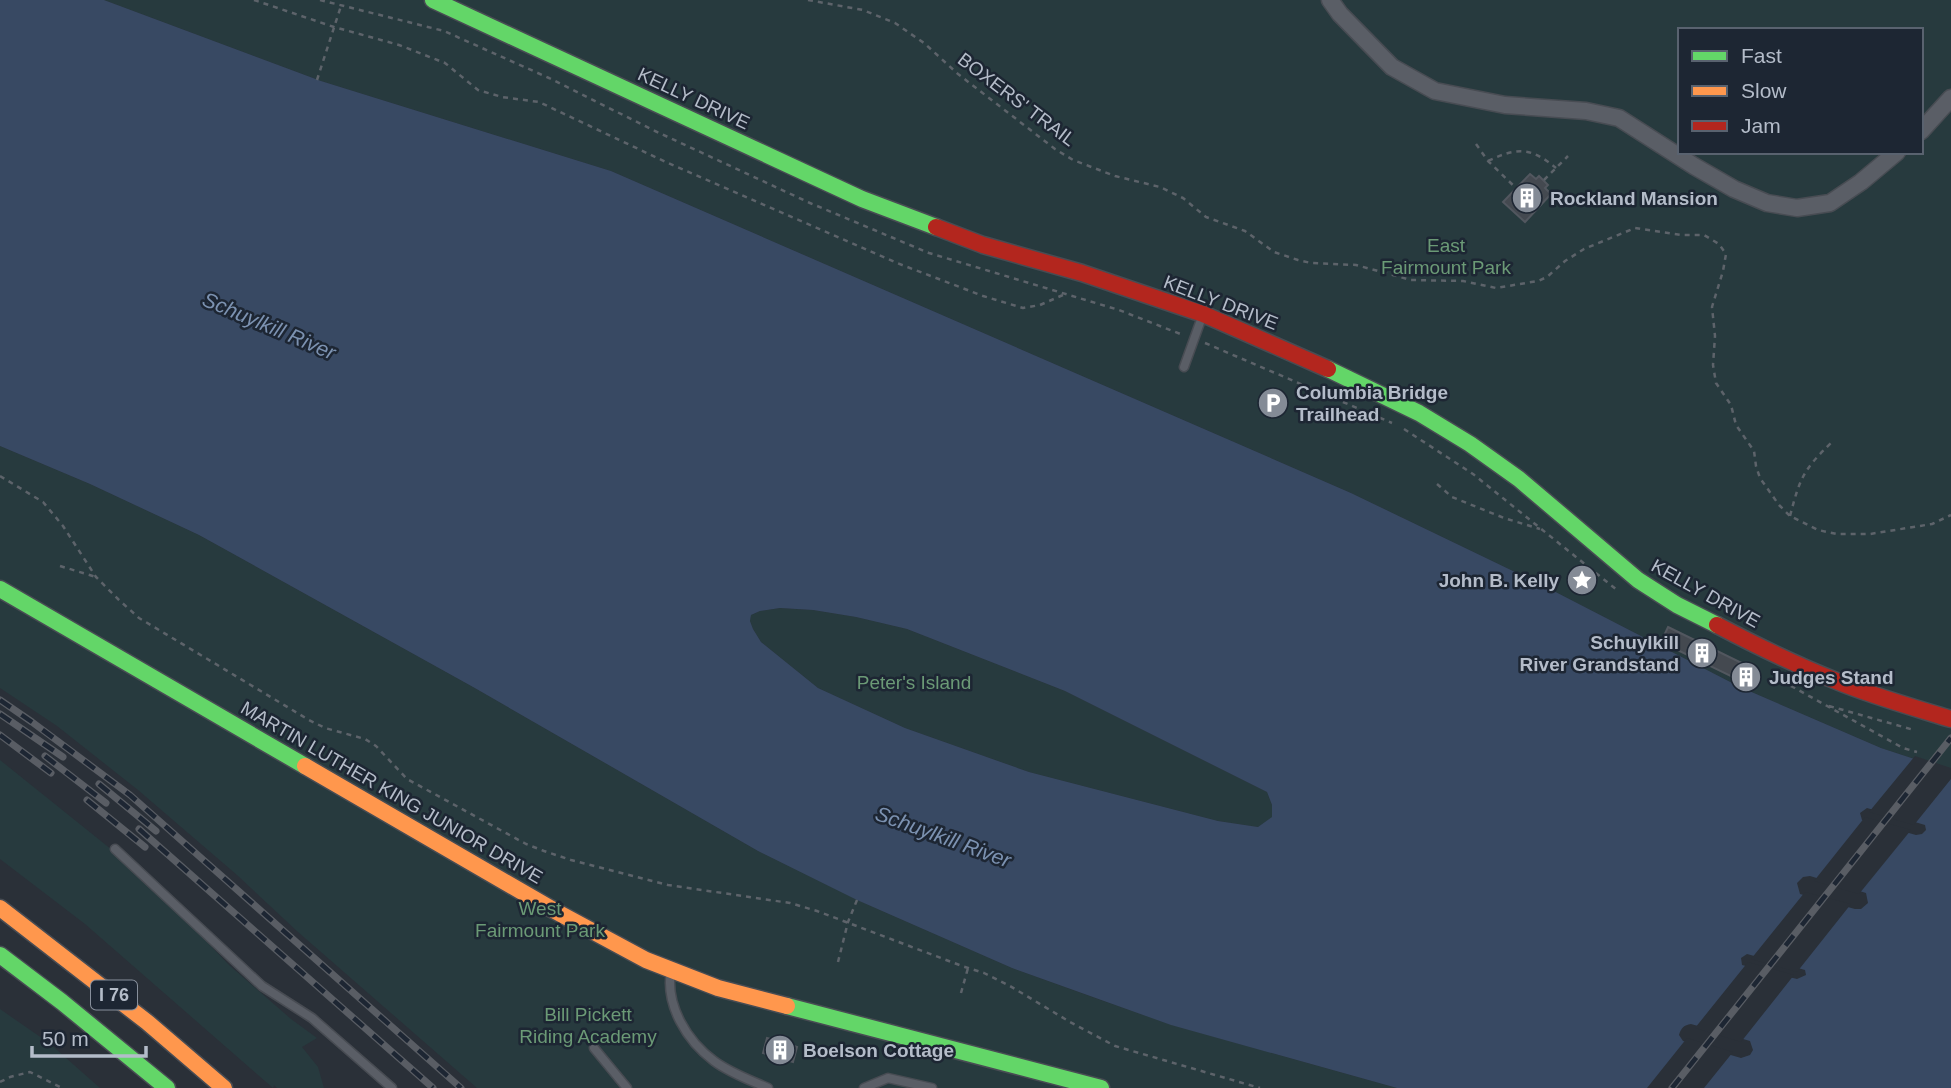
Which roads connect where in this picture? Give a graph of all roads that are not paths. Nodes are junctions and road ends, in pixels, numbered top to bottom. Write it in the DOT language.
graph roads {
  1 [pos="433,0"];
  2 [pos="1330,0"];
  3 [pos="1951,98"];
  4 [pos="1923,129"];
  5 [pos="1895,154"];
  6 [pos="1203,314"];
  7 [pos="1184,367"];
  8 [pos="0,589"];
  9 [pos="1951,719"];
  10 [pos="115,849"];
  11 [pos="0,908"];
  12 [pos="0,956"];
  13 [pos="671,971"];
  14 [pos="594,1048"];
  15 [pos="1075,1082"];
  16 [pos="167,1088"];
  17 [pos="223,1088"];
  18 [pos="392,1088"];
  19 [pos="627,1088"];
  20 [pos="768,1088"];
  21 [pos="864,1088"];
  22 [pos="932,1088"];
  23 [pos="1055,1088"];
  24 [pos="1101,1088"];
  1 -- 6 [label="main road, KELLY DRIVE"];
  2 -- 5 [label="street"];
  3 -- 4 [label="street"];
  6 -- 7 [label="lane"];
  6 -- 9 [label="main road, KELLY DRIVE"];
  8 -- 13 [label="main road, MARTIN LUTHER KING JUNIOR DRIVE"];
  10 -- 18 [label="lane"];
  11 -- 17 [label="main road, I 76"];
  12 -- 16 [label="main road, I 76"];
  13 -- 15 [label="main road, MARTIN LUTHER KING JUNIOR DRIVE"];
  13 -- 20 [label="lane"];
  14 -- 19 [label="lane"];
  15 -- 23 [label="lane"];
  15 -- 24 [label="main road, MARTIN LUTHER KING JUNIOR DRIVE"];
  21 -- 22 [label="lane"];
}
